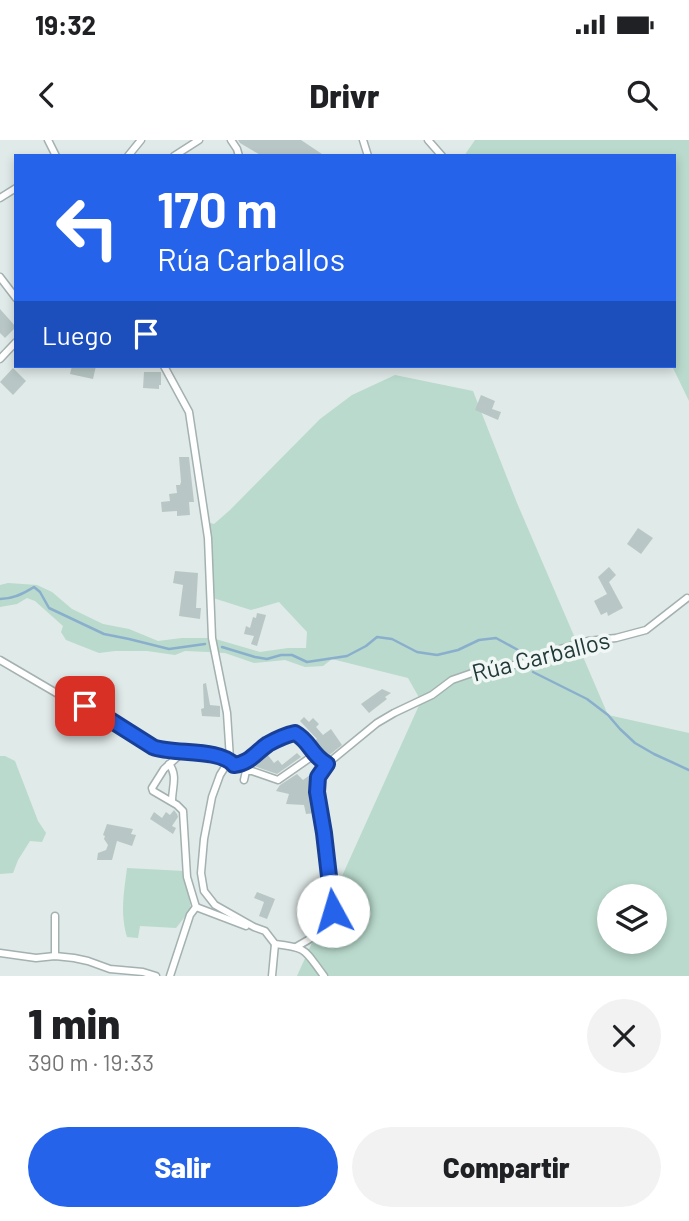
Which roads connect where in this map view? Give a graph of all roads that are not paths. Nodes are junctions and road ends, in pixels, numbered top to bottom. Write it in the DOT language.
graph roads {
  1 [pos="141,140"];
  2 [pos="200,140"];
  3 [pos="428,140"];
  4 [pos="130,154"];
  5 [pos="177,154"];
  6 [pos="440,154"];
  7 [pos="0,277"];
  8 [pos="14,295"];
  9 [pos="14,344"];
  10 [pos="0,359"];
  11 [pos="165,368"];
  12 [pos="687,598"];
  13 [pos="0,660"];
  14 [pos="185,751"];
  15 [pos="314,755"];
  16 [pos="230,760"];
  17 [pos="169,764"];
  18 [pos="327,764"];
  19 [pos="244,780"];
  20 [pos="172,802"];
  21 [pos="196,907"];
  22 [pos="55,916"];
  23 [pos="254,927"];
  24 [pos="275,944"];
  25 [pos="296,947"];
  26 [pos="0,953"];
  27 [pos="55,956"];
  28 [pos="156,976"];
  29 [pos="170,976"];
  30 [pos="272,976"];
  31 [pos="324,976"];
  1 -- 4 [label="street"];
  2 -- 5 [label="street"];
  3 -- 6 [label="street"];
  7 -- 8 [label="street"];
  9 -- 10 [label="street"];
  11 -- 16 [label="street"];
  12 -- 18 [label="street, Rúa Carballos"];
  13 -- 14 [label="street"];
  14 -- 16 [label="street"];
  14 -- 17 [label="street"];
  15 -- 16 [label="street"];
  15 -- 18 [label="street"];
  15 -- 19 [label="street"];
  16 -- 23 [label="street"];
  17 -- 20 [label="street"];
  17 -- 20 [label="street"];
  18 -- 25 [label="street"];
  20 -- 21 [label="street"];
  21 -- 23 [label="street"];
  21 -- 29 [label="street"];
  22 -- 27 [label="street"];
  23 -- 24 [label="street"];
  24 -- 25 [label="street"];
  24 -- 30 [label="street"];
  25 -- 31 [label="street"];
  26 -- 27 [label="street"];
  27 -- 28 [label="street"];
}
